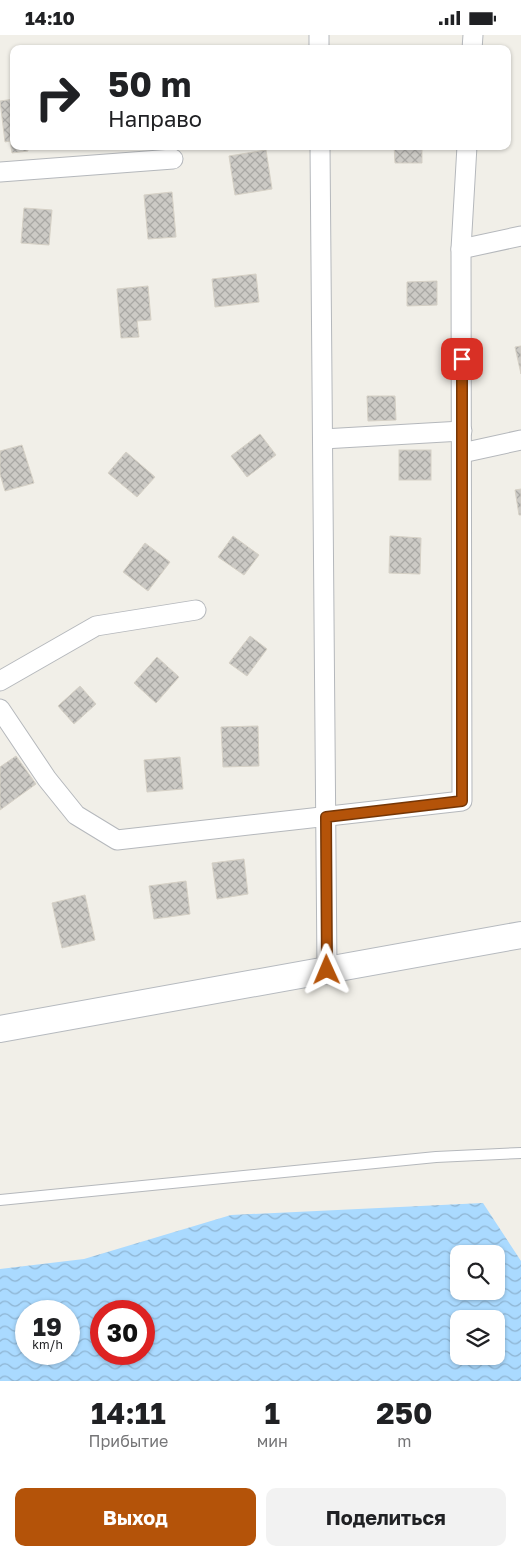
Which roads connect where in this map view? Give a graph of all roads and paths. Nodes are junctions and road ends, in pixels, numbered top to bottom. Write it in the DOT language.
graph roads {
  1 [pos="320,150"];
  2 [pos="467,150"];
  3 [pos="174,159"];
  4 [pos="0,172"];
  5 [pos="521,236"];
  6 [pos="462,249"];
  7 [pos="462,431"];
  8 [pos="322,439"];
  9 [pos="521,440"];
  10 [pos="462,453"];
  11 [pos="196,610"];
  12 [pos="0,681"];
  13 [pos="0,709"];
  14 [pos="326,817"];
  15 [pos="521,935"];
  16 [pos="327,970"];
  17 [pos="0,1029"];
  18 [pos="521,1153"];
  19 [pos="0,1199"];
  1 -- 8 [label="street"];
  2 -- 6 [label="street"];
  3 -- 4 [label="street"];
  5 -- 6 [label="street"];
  6 -- 7 [label="street"];
  7 -- 8 [label="street"];
  7 -- 10 [label="street"];
  8 -- 14 [label="street"];
  9 -- 10 [label="street"];
  10 -- 14 [label="street"];
  11 -- 12 [label="street"];
  13 -- 14 [label="street"];
  14 -- 16 [label="street"];
  15 -- 16 [label="street"];
  16 -- 17 [label="street"];
  18 -- 19 [label="lane"];
}
